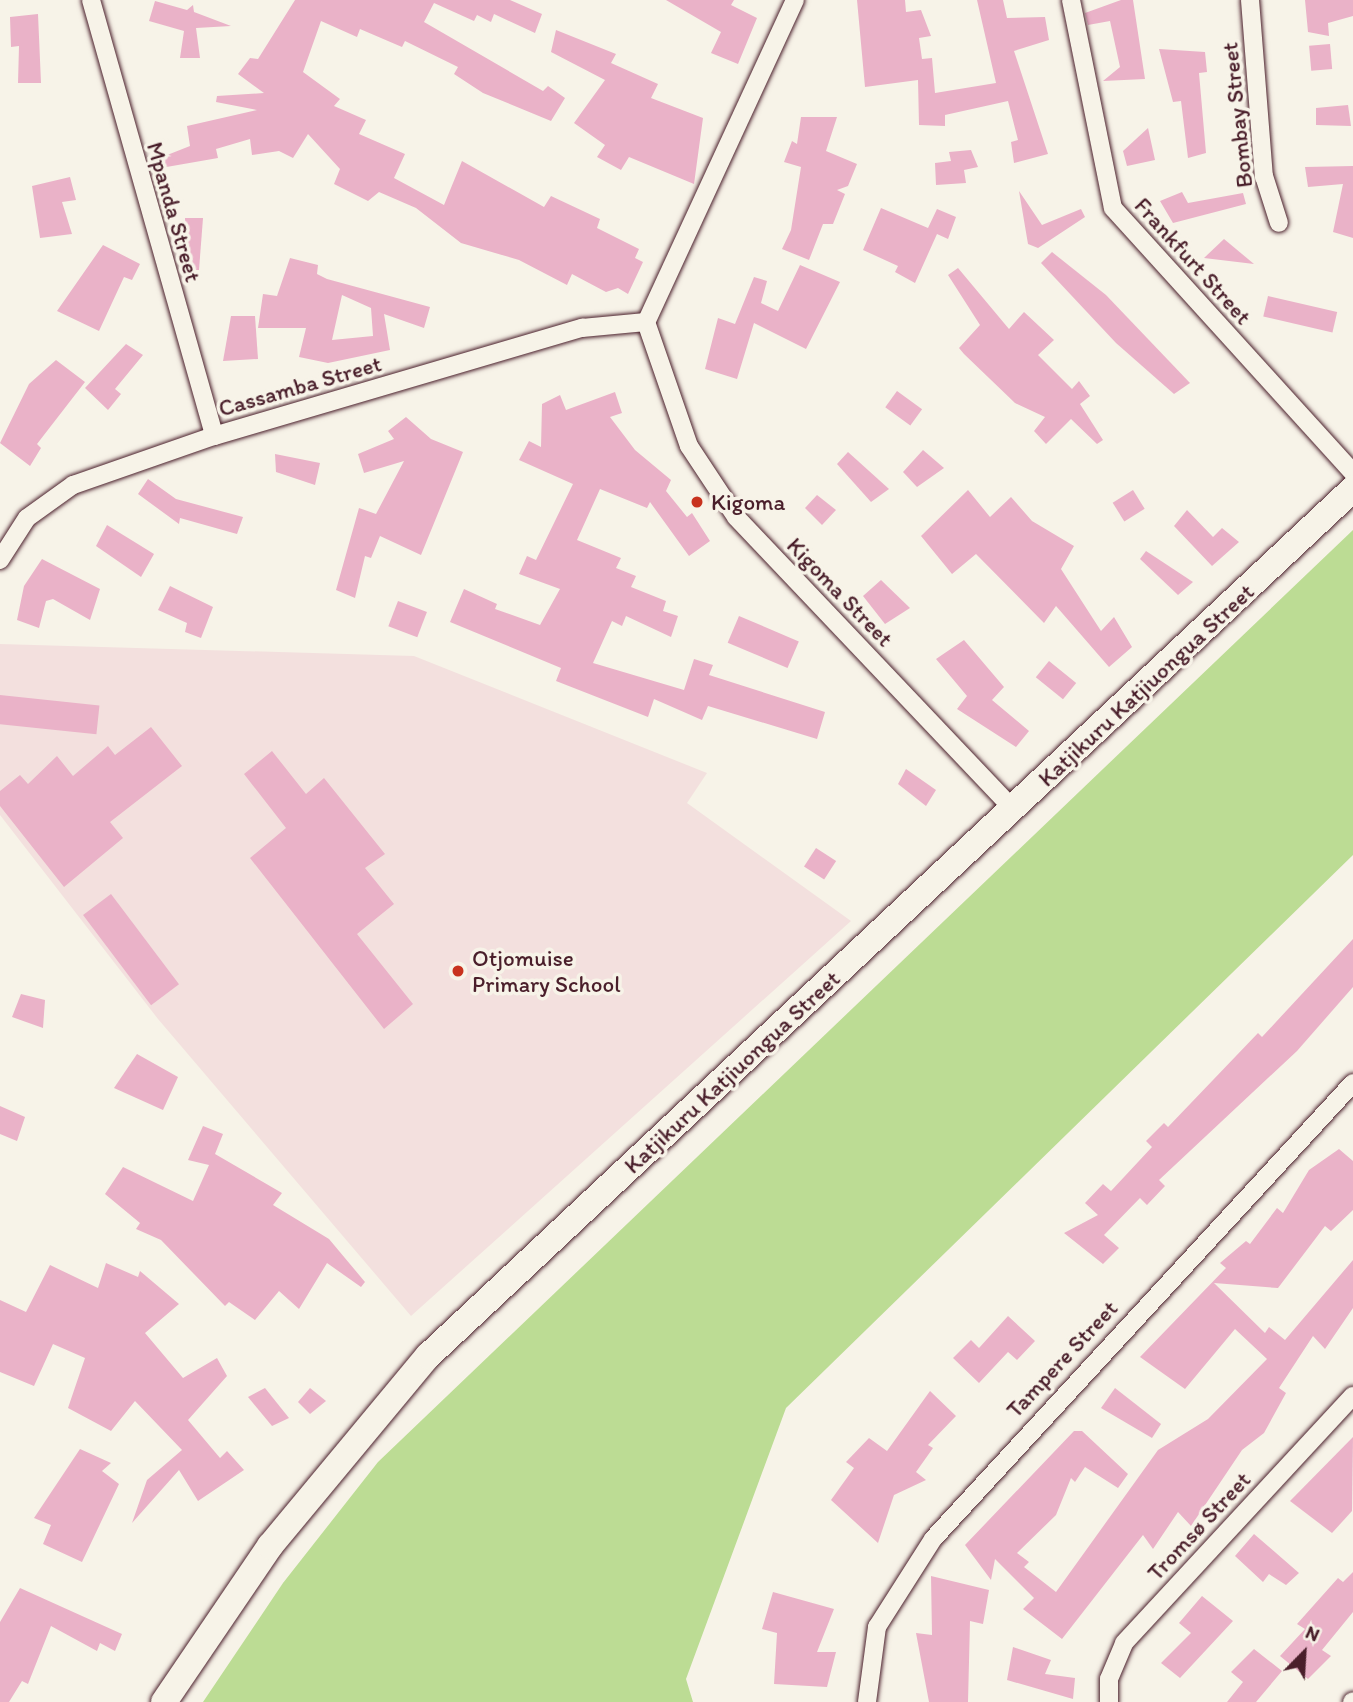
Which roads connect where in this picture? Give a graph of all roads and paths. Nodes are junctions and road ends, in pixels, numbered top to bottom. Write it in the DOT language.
graph roads {
  1 [pos="91,0"];
  2 [pos="795,0"];
  3 [pos="1071,0"];
  4 [pos="1250,0"];
  5 [pos="1279,223"];
  6 [pos="646,322"];
  7 [pos="214,436"];
  8 [pos="1353,473"];
  9 [pos="1353,489"];
  10 [pos="0,560"];
  11 [pos="1014,810"];
  12 [pos="1353,1083"];
  13 [pos="1353,1396"];
  14 [pos="164,1702"];
  15 [pos="867,1702"];
  16 [pos="1108,1702"];
  1 -- 7 [label="street, Mpanda Street"];
  2 -- 6 [label="street"];
  3 -- 8 [label="street, Frankfurt Street"];
  4 -- 5 [label="street, Bombay Street"];
  6 -- 7 [label="street, Cassamba Street"];
  6 -- 11 [label="street, Kigoma Street"];
  7 -- 10 [label="street, Cassamba Street"];
  9 -- 11 [label="street, Katjikuru Katjiuongua Street"];
  11 -- 14 [label="street, Katjikuru Katjiuongua Street"];
  12 -- 15 [label="street, Tampere Street"];
  13 -- 16 [label="street, Tromsø Street"];
}
